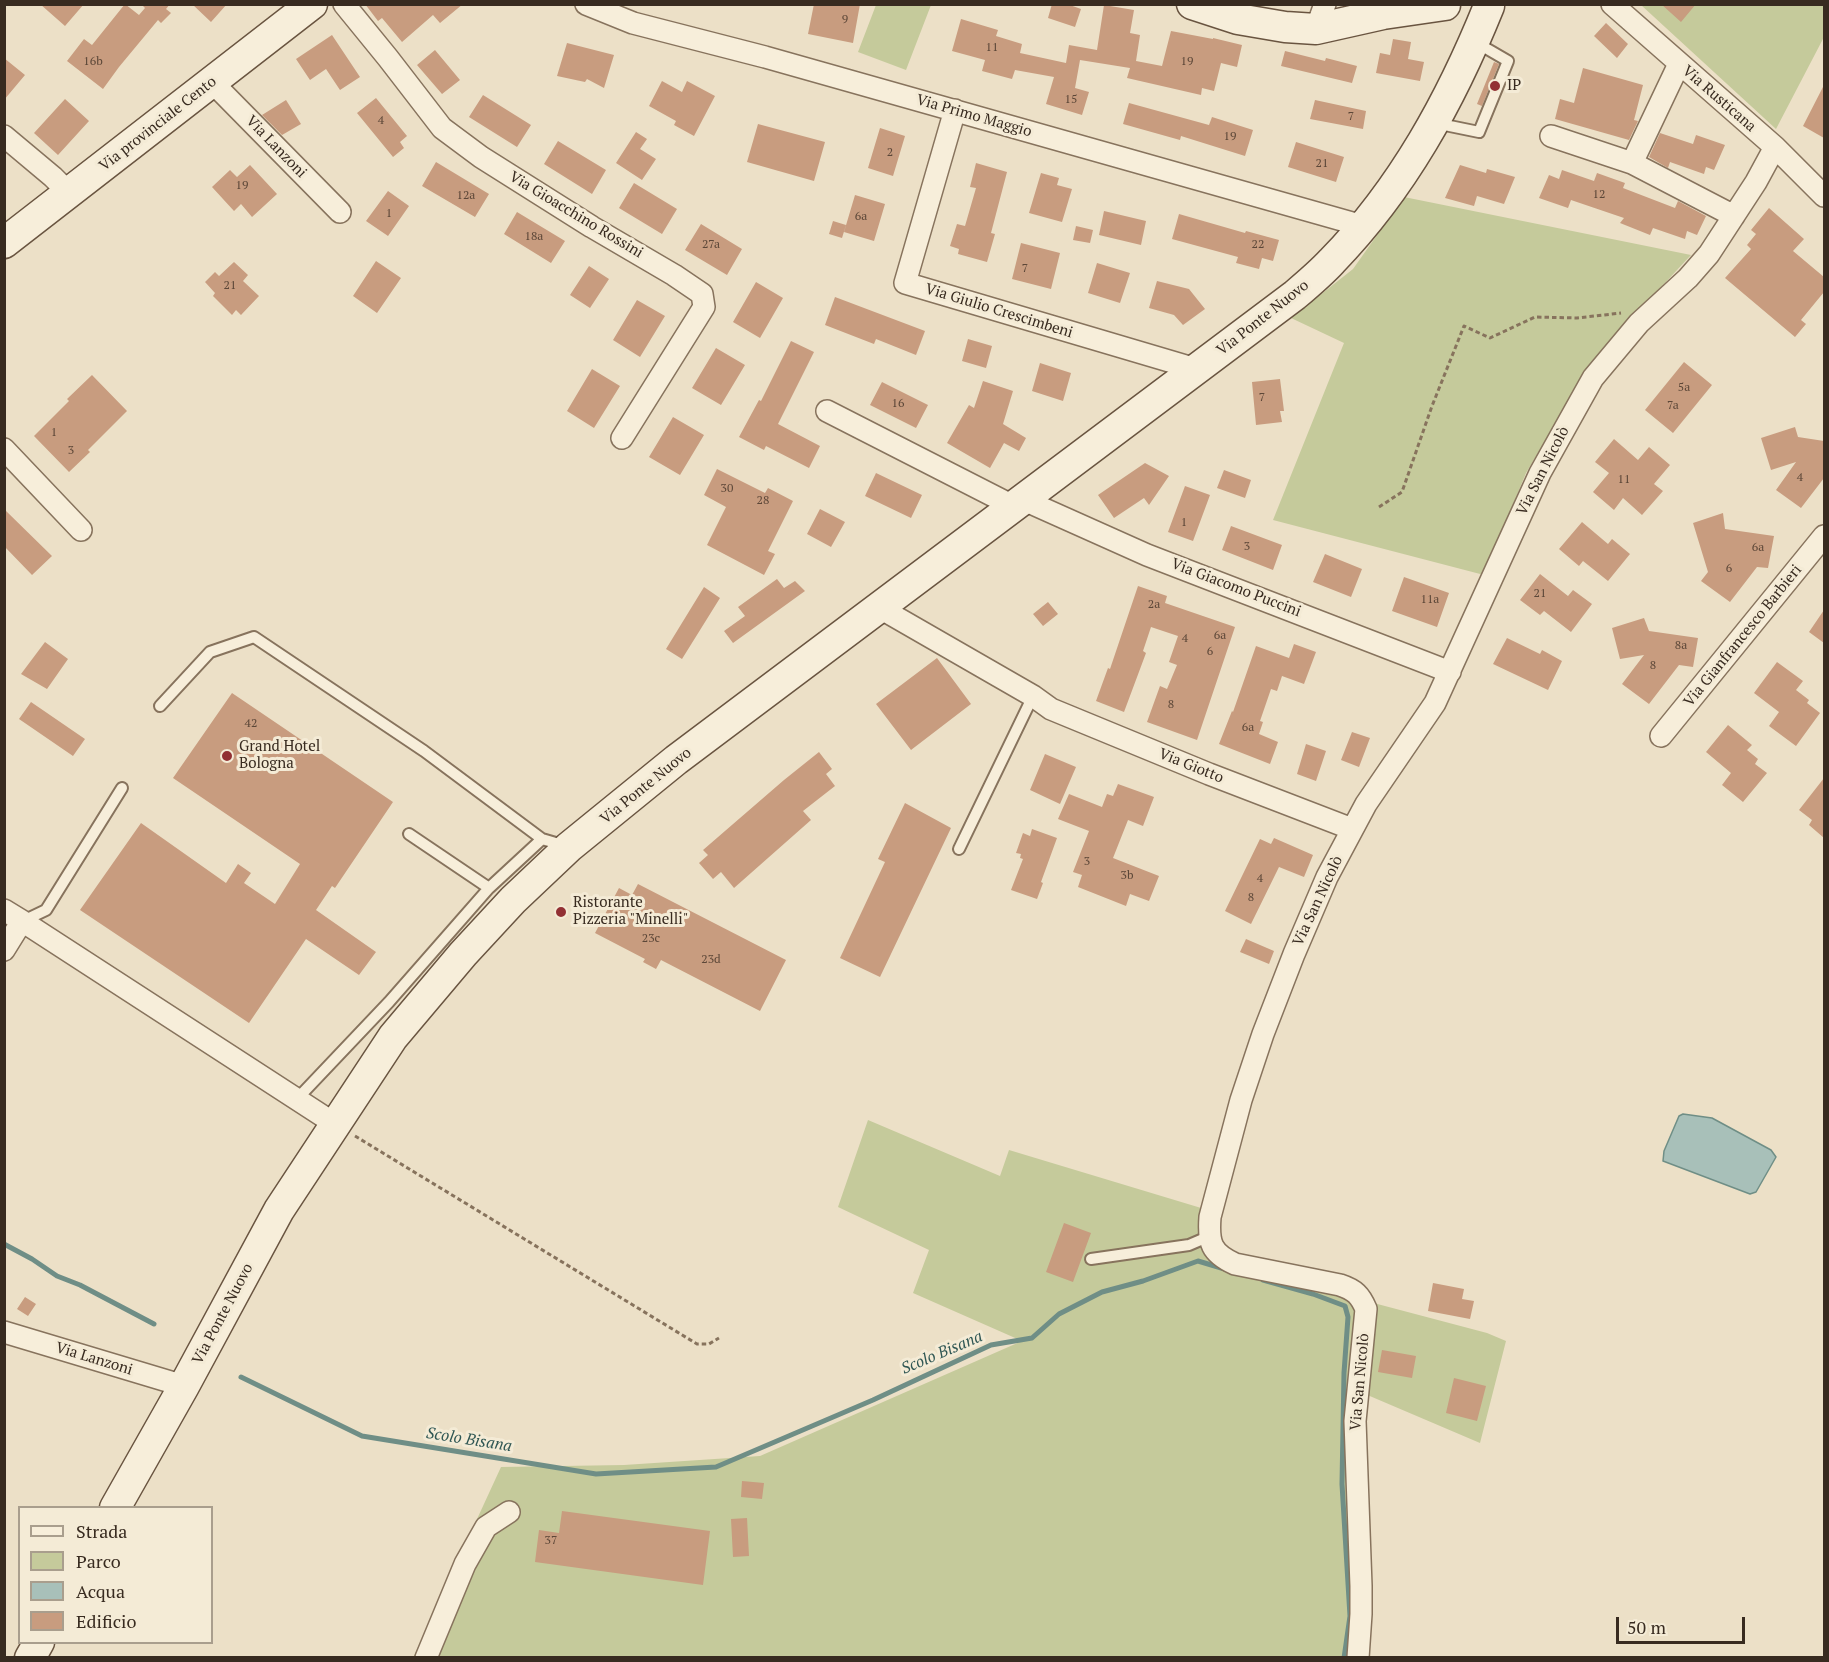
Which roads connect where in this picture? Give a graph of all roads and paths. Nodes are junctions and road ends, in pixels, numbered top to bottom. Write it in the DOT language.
graph roads {
  1 [pos="344,4"];
  2 [pos="586,4"];
  3 [pos="1192,4"];
  4 [pos="1612,4"];
  5 [pos="1490,5"];
  6 [pos="302,7"];
  7 [pos="1449,8"];
  8 [pos="1373,10"];
  9 [pos="1321,17"];
  10 [pos="1475,41"];
  11 [pos="1679,64"];
  12 [pos="1457,78"];
  13 [pos="212,82"];
  14 [pos="955,110"];
  15 [pos="1434,123"];
  16 [pos="4,136"];
  17 [pos="1551,136"];
  18 [pos="1775,147"];
  19 [pos="1632,163"];
  20 [pos="69,193"];
  21 [pos="1824,195"];
  22 [pos="340,212"];
  23 [pos="1734,216"];
  24 [pos="1364,226"];
  25 [pos="4,243"];
  26 [pos="1653,310"];
  27 [pos="1196,369"];
  28 [pos="827,411"];
  29 [pos="621,438"];
  30 [pos="4,449"];
  31 [pos="1019,504"];
  32 [pos="1379,507"];
  33 [pos="81,530"];
  34 [pos="1824,536"];
  35 [pos="880,608"];
  36 [pos="1450,672"];
  37 [pos="1033,696"];
  38 [pos="160,706"];
  39 [pos="1661,736"];
  40 [pos="122,788"];
  41 [pos="1352,829"];
  42 [pos="409,834"];
  43 [pos="556,843"];
  44 [pos="959,849"];
  45 [pos="489,888"];
  46 [pos="13,915"];
  47 [pos="4,950"];
  48 [pos="297,1099"];
  49 [pos="335,1124"];
  50 [pos="1210,1236"];
  51 [pos="1091,1259"];
  52 [pos="4,1332"];
  53 [pos="719,1338"];
  54 [pos="184,1386"];
  55 [pos="116,1506"];
  56 [pos="509,1512"];
  57 [pos="38,1644"];
  58 [pos="30,1658"];
  59 [pos="426,1658"];
  60 [pos="1358,1658"];
  1 -- 29 [label="street, Via Gioacchino Rossini"];
  2 -- 14 [label="street, Via Primo Maggio"];
  3 -- 9 [label="main road"];
  4 -- 11 [label="street, Via Rusticana"];
  5 -- 7 [label="main road"];
  5 -- 10 [label="main road, Via Ponte Nuovo"];
  6 -- 13 [label="main road, Via provinciale Cento"];
  7 -- 8 [label="main road"];
  7 -- 12 [label="main road, Via Ponte Nuovo"];
  8 -- 9 [label="main road"];
  10 -- 12 [label="main road, Via Ponte Nuovo"];
  10 -- 15 [label="lane"];
  11 -- 18 [label="street, Via Rusticana"];
  11 -- 19 [label="street"];
  12 -- 15 [label="main road, Via Ponte Nuovo"];
  13 -- 20 [label="main road, Via provinciale Cento"];
  13 -- 22 [label="street, Via Lanzoni"];
  14 -- 24 [label="street, Via Primo Maggio"];
  14 -- 27 [label="street, Via Giulio Crescimbeni"];
  15 -- 24 [label="main road, Via Ponte Nuovo"];
  16 -- 20 [label="street"];
  17 -- 19 [label="street"];
  18 -- 21 [label="street, Via Rusticana"];
  18 -- 23 [label="street, Via San Nicolò"];
  19 -- 23 [label="street"];
  20 -- 25 [label="main road, Via provinciale Cento"];
  23 -- 26 [label="street, Via San Nicolò"];
  24 -- 27 [label="main road, Via Ponte Nuovo"];
  26 -- 32 [label="path"];
  26 -- 36 [label="street, Via San Nicolò"];
  27 -- 31 [label="main road, Via Ponte Nuovo"];
  28 -- 31 [label="street"];
  30 -- 33 [label="street"];
  31 -- 35 [label="main road, Via Ponte Nuovo"];
  31 -- 36 [label="street, Via Giacomo Puccini"];
  34 -- 39 [label="street, Via Gianfrancesco Barbieri"];
  35 -- 37 [label="street, Via Giotto"];
  35 -- 43 [label="main road, Via Ponte Nuovo"];
  36 -- 41 [label="street, Via San Nicolò"];
  37 -- 41 [label="street, Via Giotto"];
  37 -- 44 [label="lane"];
  38 -- 43 [label="lane"];
  40 -- 46 [label="lane"];
  41 -- 50 [label="street, Via San Nicolò"];
  42 -- 45 [label="lane"];
  43 -- 45 [label="lane"];
  43 -- 49 [label="main road, Via Ponte Nuovo"];
  45 -- 48 [label="lane"];
  46 -- 47 [label="street"];
  46 -- 48 [label="street"];
  48 -- 49 [label="street"];
  49 -- 53 [label="path"];
  49 -- 54 [label="main road, Via Ponte Nuovo"];
  50 -- 51 [label="lane"];
  50 -- 60 [label="street, Via San Nicolò"];
  52 -- 54 [label="street, Via Lanzoni"];
  54 -- 55 [label="main road, Via Ponte Nuovo"];
  56 -- 59 [label="street"];
  57 -- 58 [label="main road"];
}
